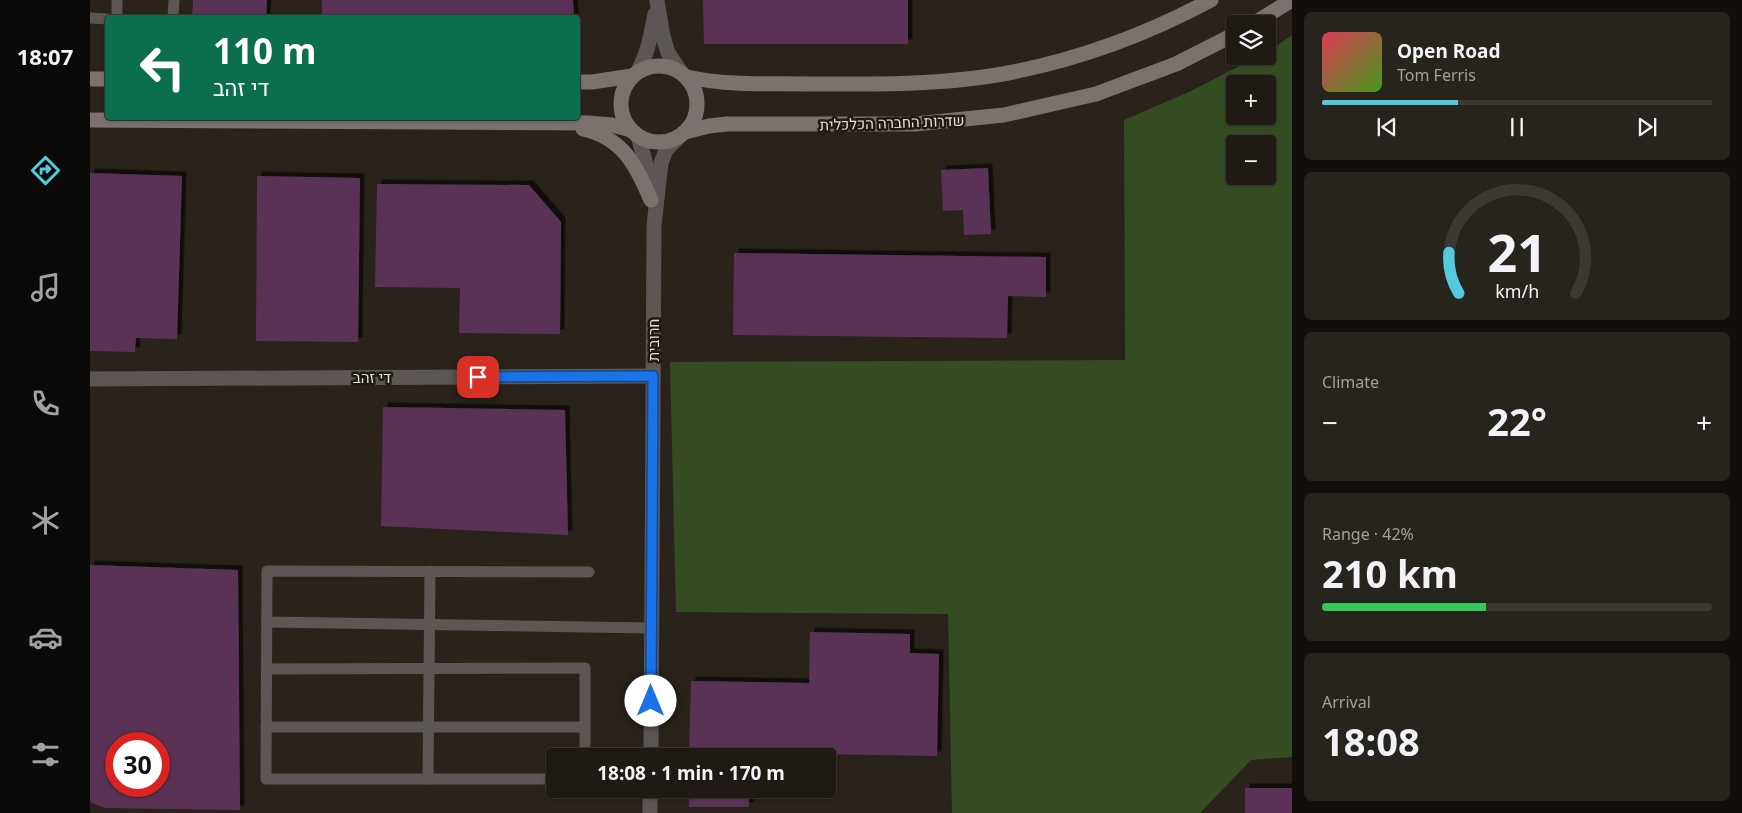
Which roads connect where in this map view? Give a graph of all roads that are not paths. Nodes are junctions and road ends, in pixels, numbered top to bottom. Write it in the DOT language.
graph roads {
  1 [pos="118,0"];
  2 [pos="174,0"];
  3 [pos="657,0"];
  4 [pos="1211,0"];
  5 [pos="1292,0"];
  6 [pos="118,15"];
  7 [pos="173,15"];
  8 [pos="1268,15"];
  9 [pos="90,18"];
  10 [pos="105,19"];
  11 [pos="1226,39"];
  12 [pos="635,73"];
  13 [pos="684,74"];
  14 [pos="90,79"];
  15 [pos="105,79"];
  16 [pos="580,82"];
  17 [pos="90,120"];
  18 [pos="560,123"];
  19 [pos="634,133"];
  20 [pos="682,134"];
  21 [pos="651,200"];
  22 [pos="654,225"];
  23 [pos="653,376"];
  24 [pos="90,379"];
  25 [pos="430,571"];
  26 [pos="589,572"];
  27 [pos="267,622"];
  28 [pos="429,625"];
  29 [pos="651,628"];
  30 [pos="266,669"];
  31 [pos="429,669"];
  32 [pos="266,727"];
  33 [pos="428,727"];
  34 [pos="585,728"];
  35 [pos="585,748"];
  36 [pos="651,748"];
  37 [pos="428,779"];
  38 [pos="546,779"];
  39 [pos="650,798"];
  40 [pos="650,813"];
  1 -- 6 [label="lane"];
  2 -- 7 [label="lane"];
  3 -- 12 [label="street"];
  3 -- 13 [label="street"];
  4 -- 13 [label="main road"];
  5 -- 8 [label="main road"];
  9 -- 10 [label="lane"];
  11 -- 20 [label="main road, שדרות החברה הכלכלית"];
  12 -- 13 [label="main road"];
  12 -- 16 [label="main road"];
  12 -- 19 [label="main road"];
  13 -- 20 [label="main road"];
  14 -- 15 [label="main road"];
  17 -- 18 [label="main road"];
  18 -- 19 [label="main road"];
  18 -- 21 [label="main road"];
  19 -- 20 [label="main road"];
  19 -- 21 [label="street, חרובית"];
  20 -- 22 [label="street, חרובית"];
  21 -- 22 [label="street, חרובית"];
  22 -- 23 [label="street, חרובית"];
  23 -- 24 [label="street, די זהב"];
  23 -- 29 [label="street, חרובית"];
  25 -- 26 [label="lane"];
  25 -- 27 [label="lane"];
  25 -- 28 [label="lane"];
  27 -- 28 [label="lane"];
  27 -- 30 [label="lane"];
  28 -- 29 [label="lane"];
  28 -- 31 [label="lane"];
  29 -- 36 [label="street, חרובית"];
  30 -- 31 [label="lane"];
  30 -- 32 [label="lane"];
  31 -- 33 [label="lane"];
  31 -- 34 [label="lane"];
  32 -- 33 [label="lane"];
  32 -- 37 [label="lane"];
  33 -- 34 [label="lane"];
  33 -- 37 [label="lane"];
  34 -- 35 [label="lane"];
  37 -- 38 [label="lane"];
  39 -- 40 [label="street"];
}
